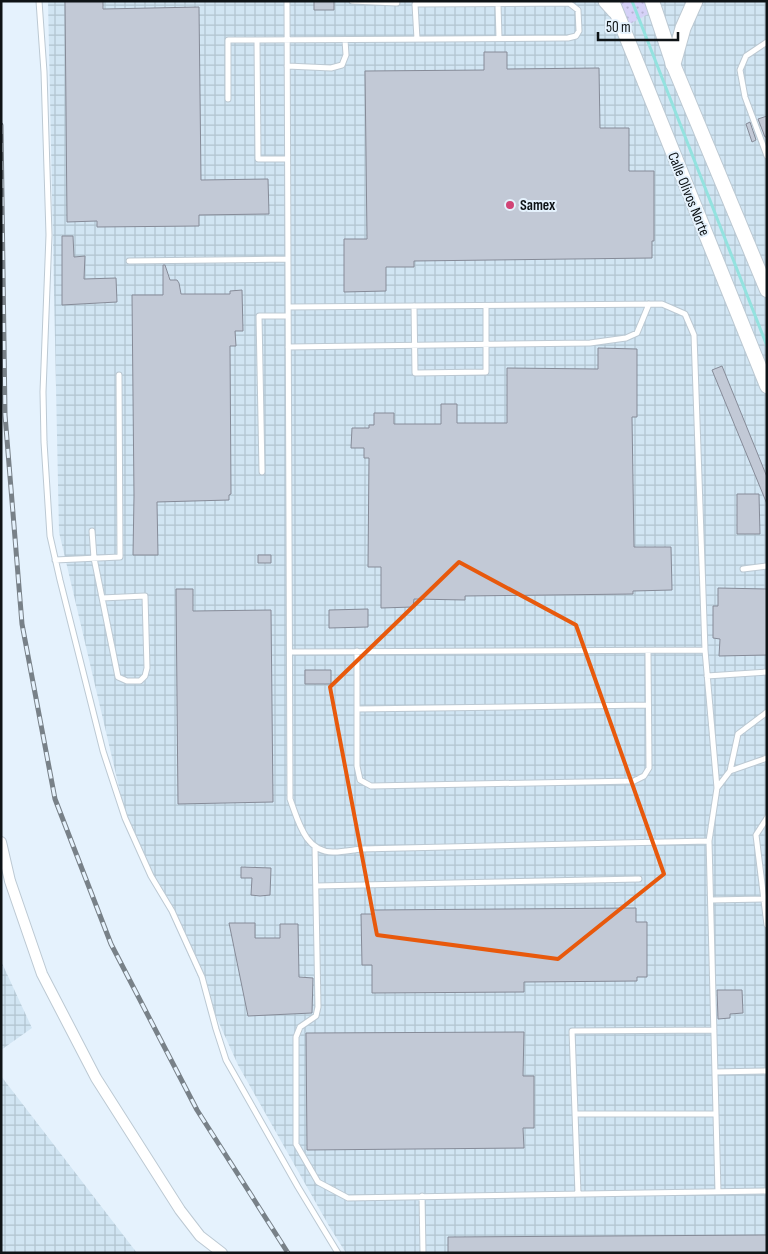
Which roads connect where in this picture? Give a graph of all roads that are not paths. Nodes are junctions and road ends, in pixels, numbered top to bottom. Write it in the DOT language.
graph roads {
  1 [pos="39,1"];
  2 [pos="287,1"];
  3 [pos="352,1"];
  4 [pos="652,1"];
  5 [pos="695,1"];
  6 [pos="397,4"];
  7 [pos="498,4"];
  8 [pos="611,5"];
  9 [pos="499,38"];
  10 [pos="417,39"];
  11 [pos="256,40"];
  12 [pos="287,40"];
  13 [pos="345,40"];
  14 [pos="767,42"];
  15 [pos="673,64"];
  16 [pos="287,66"];
  17 [pos="228,99"];
  18 [pos="767,156"];
  19 [pos="287,159"];
  20 [pos="288,259"];
  21 [pos="128,261"];
  22 [pos="767,290"];
  23 [pos="649,304"];
  24 [pos="414,306"];
  25 [pos="486,306"];
  26 [pos="288,307"];
  27 [pos="288,316"];
  28 [pos="486,345"];
  29 [pos="415,346"];
  30 [pos="288,347"];
  31 [pos="119,375"];
  32 [pos="767,386"];
  33 [pos="262,472"];
  34 [pos="92,531"];
  35 [pos="94,558"];
  36 [pos="55,560"];
  37 [pos="767,566"];
  38 [pos="743,569"];
  39 [pos="102,598"];
  40 [pos="705,650"];
  41 [pos="648,651"];
  42 [pos="290,652"];
  43 [pos="356,652"];
  44 [pos="767,672"];
  45 [pos="707,676"];
  46 [pos="648,705"];
  47 [pos="356,709"];
  48 [pos="767,712"];
  49 [pos="767,758"];
  50 [pos="730,771"];
  51 [pos="717,788"];
  52 [pos="767,818"];
  53 [pos="709,841"];
  54 [pos="1,842"];
  55 [pos="314,847"];
  56 [pos="639,879"];
  57 [pos="316,886"];
  58 [pos="764,899"];
  59 [pos="711,900"];
  60 [pos="767,925"];
  61 [pos="714,1030"];
  62 [pos="767,1071"];
  63 [pos="715,1072"];
  64 [pos="575,1114"];
  65 [pos="716,1114"];
  66 [pos="767,1191"];
  67 [pos="718,1192"];
  68 [pos="578,1194"];
  69 [pos="422,1196"];
  70 [pos="222,1253"];
  71 [pos="338,1253"];
  72 [pos="423,1253"];
  1 -- 36 [label="lane"];
  2 -- 12 [label="lane"];
  3 -- 6 [label="lane"];
  4 -- 15 [label="main road"];
  5 -- 15 [label="main road"];
  7 -- 9 [label="lane"];
  7 -- 9 [label="lane"];
  7 -- 10 [label="lane"];
  8 -- 32 [label="main road, Calle Olivos Norte"];
  9 -- 10 [label="lane"];
  10 -- 13 [label="lane"];
  11 -- 12 [label="lane"];
  11 -- 17 [label="lane"];
  11 -- 19 [label="lane"];
  12 -- 13 [label="lane"];
  12 -- 16 [label="lane"];
  13 -- 16 [label="lane"];
  14 -- 18 [label="lane"];
  15 -- 22 [label="main road"];
  16 -- 19 [label="lane"];
  19 -- 20 [label="lane"];
  20 -- 21 [label="lane"];
  20 -- 26 [label="lane"];
  23 -- 25 [label="lane"];
  23 -- 28 [label="lane"];
  23 -- 40 [label="lane"];
  24 -- 25 [label="lane"];
  24 -- 26 [label="lane"];
  24 -- 29 [label="lane"];
  25 -- 28 [label="lane"];
  26 -- 27 [label="lane"];
  27 -- 30 [label="lane"];
  27 -- 33 [label="lane"];
  28 -- 29 [label="lane"];
  28 -- 29 [label="lane"];
  29 -- 30 [label="lane"];
  30 -- 42 [label="lane"];
  31 -- 35 [label="lane"];
  34 -- 35 [label="lane"];
  35 -- 36 [label="lane"];
  35 -- 39 [label="lane"];
  36 -- 71 [label="lane"];
  37 -- 38 [label="lane"];
  39 -- 39 [label="lane"];
  40 -- 41 [label="lane"];
  40 -- 45 [label="lane"];
  41 -- 43 [label="lane"];
  41 -- 46 [label="lane"];
  42 -- 43 [label="lane"];
  42 -- 55 [label="lane"];
  43 -- 47 [label="lane"];
  44 -- 45 [label="lane"];
  45 -- 51 [label="lane"];
  46 -- 47 [label="lane"];
  46 -- 47 [label="lane"];
  48 -- 50 [label="lane"];
  49 -- 50 [label="lane"];
  50 -- 51 [label="lane"];
  51 -- 53 [label="lane"];
  52 -- 58 [label="lane"];
  53 -- 55 [label="lane"];
  53 -- 59 [label="lane"];
  54 -- 70 [label="street"];
  55 -- 57 [label="lane"];
  56 -- 57 [label="lane"];
  57 -- 69 [label="lane"];
  58 -- 59 [label="lane"];
  58 -- 60 [label="lane"];
  59 -- 61 [label="lane"];
  61 -- 63 [label="lane"];
  61 -- 64 [label="lane"];
  62 -- 63 [label="lane"];
  63 -- 65 [label="lane"];
  64 -- 65 [label="lane"];
  64 -- 68 [label="lane"];
  65 -- 67 [label="lane"];
  66 -- 67 [label="lane"];
  67 -- 68 [label="lane"];
  68 -- 69 [label="lane"];
  69 -- 72 [label="lane"];
}
